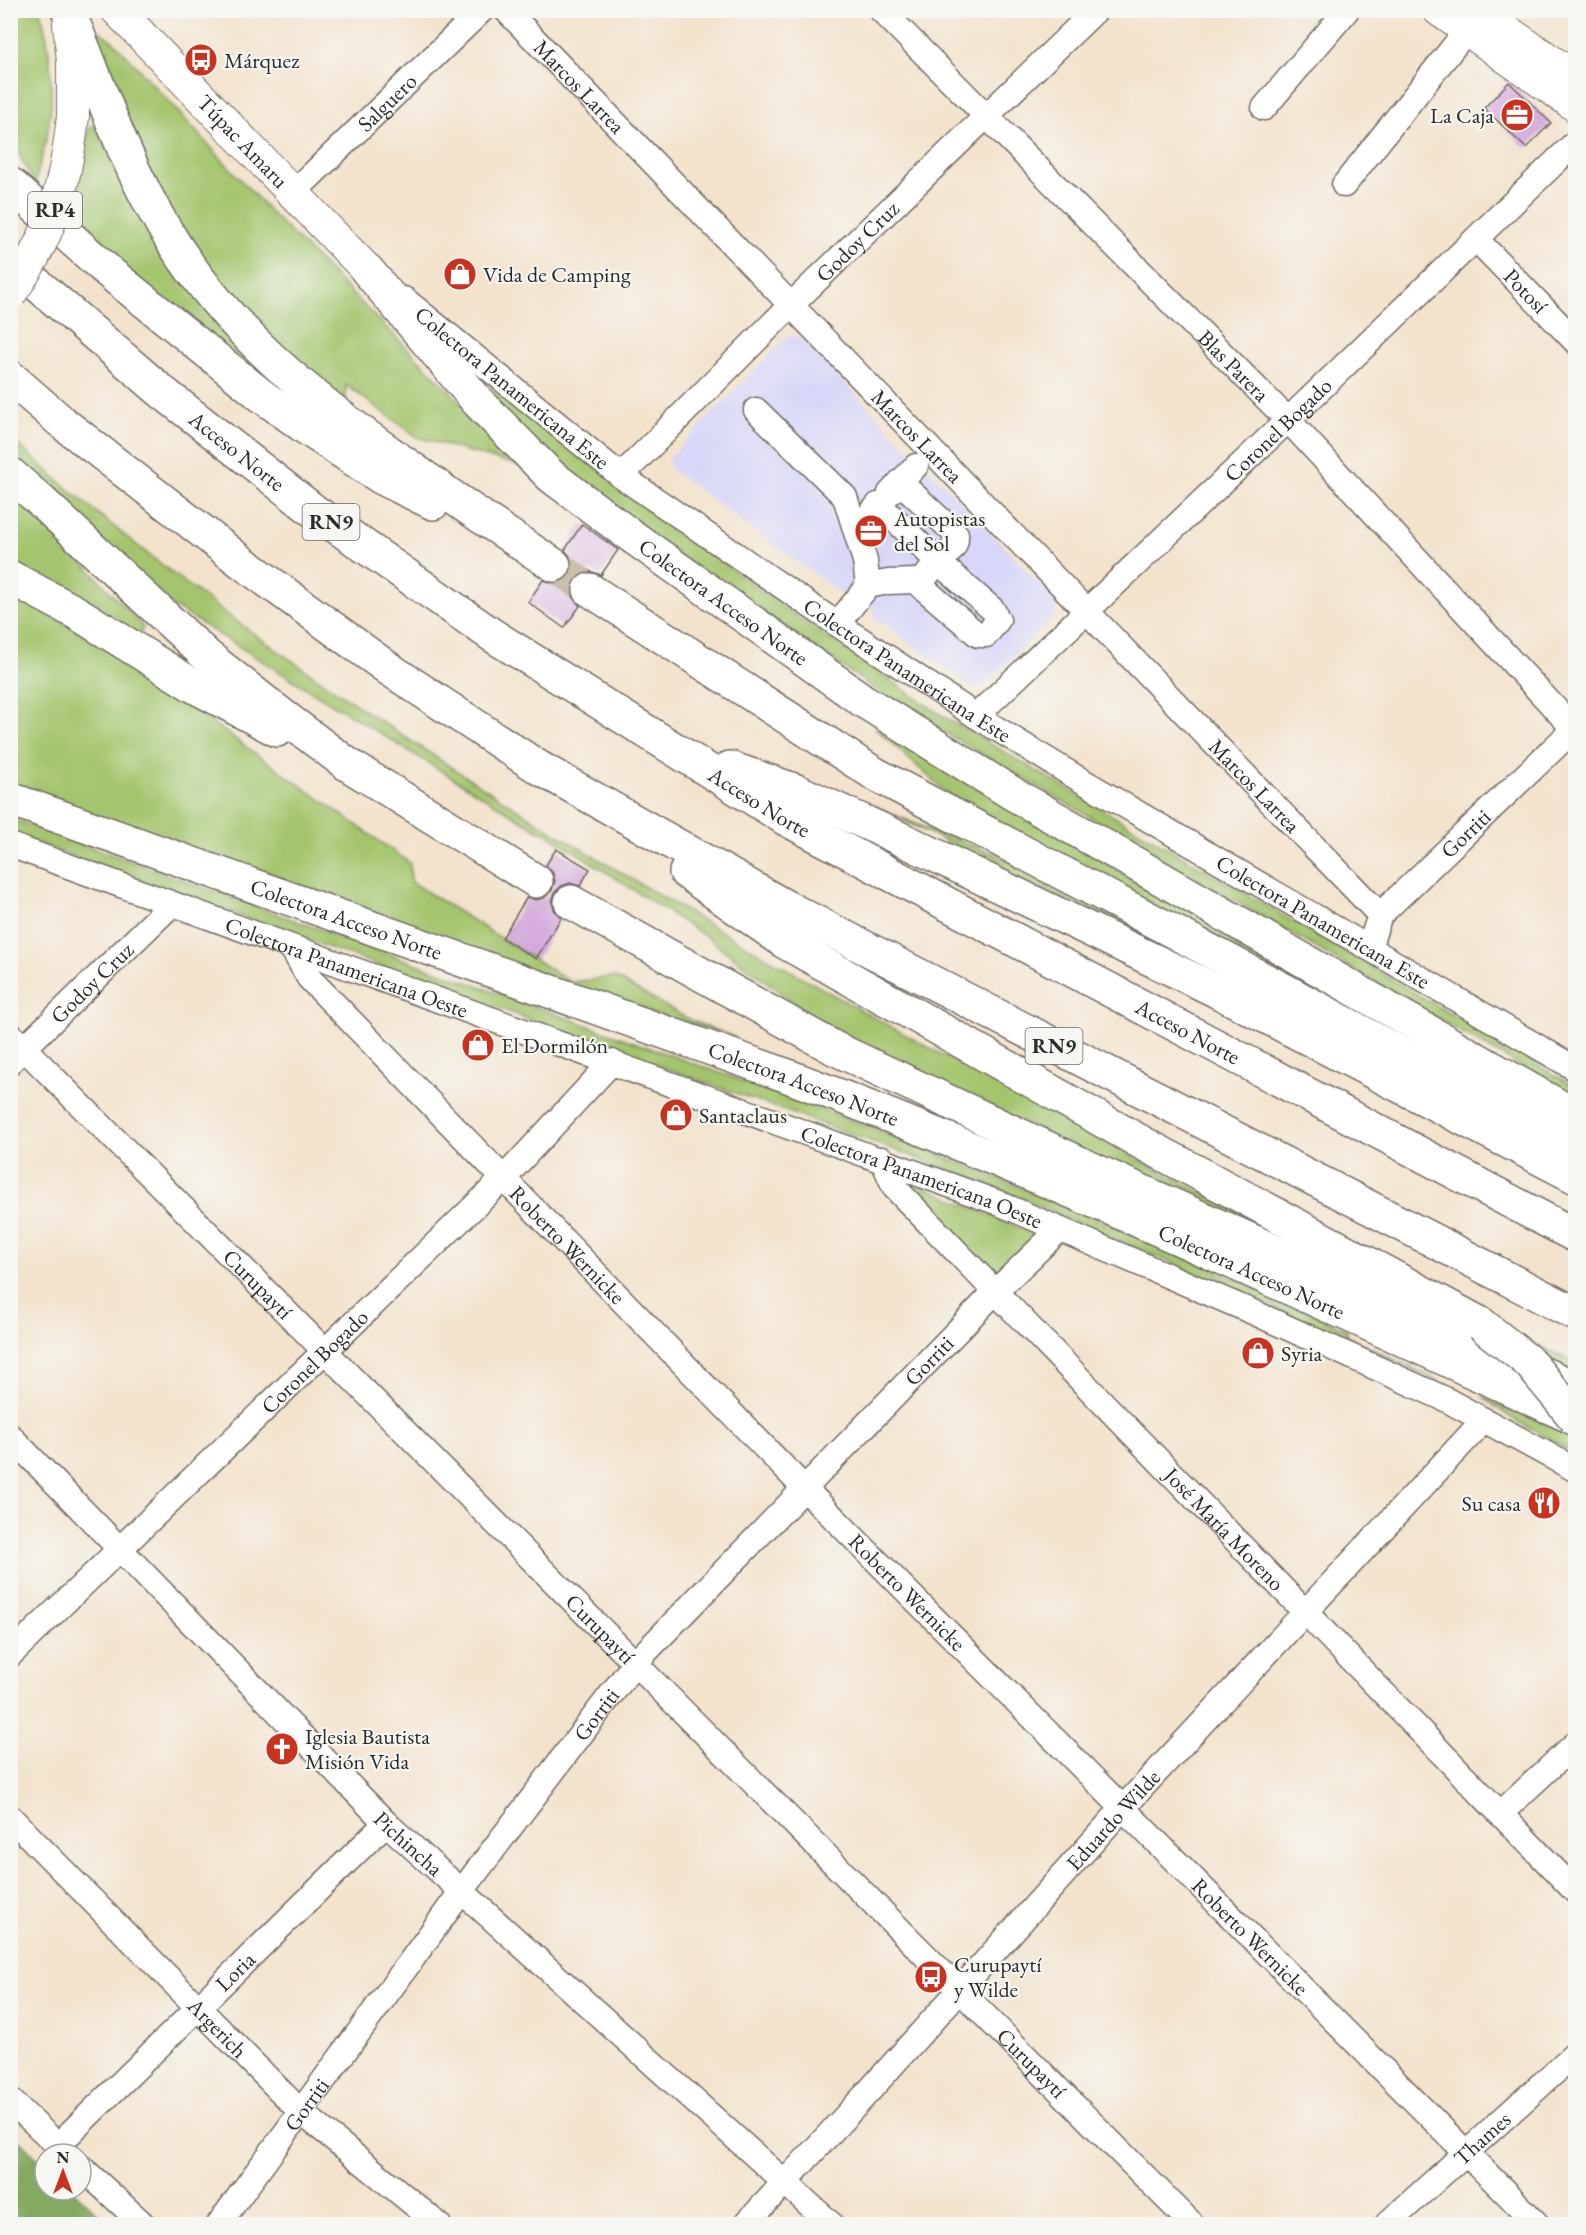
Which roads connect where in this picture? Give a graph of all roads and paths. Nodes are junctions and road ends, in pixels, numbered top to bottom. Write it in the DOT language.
graph roads {
  1 [pos="68,10"];
  2 [pos="117,10"];
  3 [pos="482,10"];
  4 [pos="506,10"];
  5 [pos="882,10"];
  6 [pos="1096,10"];
  7 [pos="1347,10"];
  8 [pos="1439,10"];
  9 [pos="1472,20"];
  10 [pos="1575,78"];
  11 [pos="1575,106"];
  12 [pos="1264,108"];
  13 [pos="986,118"];
  14 [pos="1575,142"];
  15 [pos="10,184"];
  16 [pos="1344,185"];
  17 [pos="292,194"];
  18 [pos="1476,239"];
  19 [pos="10,261"];
  20 [pos="367,270"];
  21 [pos="10,294"];
  22 [pos="790,306"];
  23 [pos="1575,342"];
  24 [pos="10,377"];
  25 [pos="756,410"];
  26 [pos="1288,420"];
  27 [pos="10,474"];
  28 [pos="621,476"];
  29 [pos="878,506"];
  30 [pos="857,530"];
  31 [pos="502,531"];
  32 [pos="938,562"];
  33 [pos="554,566"];
  34 [pos="10,578"];
  35 [pos="915,582"];
  36 [pos="868,586"];
  37 [pos="590,590"];
  38 [pos="1085,611"];
  39 [pos="837,624"];
  40 [pos="976,716"];
  41 [pos="1575,729"];
  42 [pos="676,749"];
  43 [pos="347,764"];
  44 [pos="538,767"];
  45 [pos="10,799"];
  46 [pos="10,845"];
  47 [pos="536,881"];
  48 [pos="571,902"];
  49 [pos="172,904"];
  50 [pos="1380,915"];
  51 [pos="292,948"];
  52 [pos="1369,948"];
  53 [pos="15,1048"];
  54 [pos="612,1062"];
  55 [pos="1575,1069"];
  56 [pos="1575,1116"];
  57 [pos="1575,1149"];
  58 [pos="882,1160"];
  59 [pos="1575,1177"];
  60 [pos="505,1178"];
  61 [pos="1059,1230"];
  62 [pos="1575,1236"];
  63 [pos="996,1291"];
  64 [pos="1575,1314"];
  65 [pos="326,1352"];
  66 [pos="1575,1388"];
  67 [pos="1575,1419"];
  68 [pos="1484,1420"];
  69 [pos="10,1436"];
  70 [pos="1575,1470"];
  71 [pos="805,1489"];
  72 [pos="119,1549"];
  73 [pos="1306,1613"];
  74 [pos="10,1655"];
  75 [pos="635,1663"];
  76 [pos="1575,1743"];
  77 [pos="1122,1809"];
  78 [pos="1500,1814"];
  79 [pos="10,1817"];
  80 [pos="386,1823"];
  81 [pos="461,1892"];
  82 [pos="1575,1892"];
  83 [pos="960,1990"];
  84 [pos="198,2007"];
  85 [pos="1575,2053"];
  86 [pos="10,2100"];
  87 [pos="301,2112"];
  88 [pos="55,2142"];
  89 [pos="71,2142"];
  90 [pos="1466,2153"];
  91 [pos="93,2178"];
  92 [pos="783,2182"];
  93 [pos="142,2224"];
  94 [pos="219,2224"];
  95 [pos="438,2224"];
  96 [pos="746,2224"];
  97 [pos="831,2224"];
  98 [pos="1192,2224"];
  99 [pos="1387,2224"];
  100 [pos="1537,2224"];
  1 -- 21 [label="main road, RP4, bridge"];
  1 -- 31 [label="highway"];
  2 -- 17 [label="main road, Túpac Amaru"];
  3 -- 17 [label="street, Salguero"];
  4 -- 22 [label="street, Marcos Larrea"];
  5 -- 13 [label="street, Blas Parera"];
  6 -- 13 [label="street, Godoy Cruz"];
  7 -- 12 [label="street"];
  8 -- 9 [label="main road"];
  9 -- 10 [label="main road"];
  9 -- 11 [label="main road"];
  9 -- 16 [label="street"];
  13 -- 22 [label="street, Godoy Cruz"];
  13 -- 26 [label="street, Blas Parera"];
  14 -- 18 [label="street, Coronel Bogado"];
  15 -- 31 [label="highway"];
  17 -- 20 [label="main road, Colectora Panamericana Este"];
  18 -- 23 [label="street, Potosí"];
  18 -- 26 [label="street, Coronel Bogado"];
  19 -- 42 [label="highway, Acceso Norte / RN9"];
  20 -- 28 [label="street, Colectora Panamericana Este"];
  20 -- 56 [label="highway, Colectora Acceso Norte"];
  22 -- 28 [label="street, Godoy Cruz"];
  22 -- 38 [label="street, Marcos Larrea"];
  24 -- 44 [label="highway, RN9"];
  25 -- 30 [label="street"];
  26 -- 38 [label="street, Coronel Bogado"];
  26 -- 41 [label="street, Blas Parera"];
  27 -- 43 [label="highway"];
  28 -- 39 [label="street, Colectora Panamericana Este"];
  29 -- 30 [label="street"];
  29 -- 32 [label="street"];
  29 -- 32 [label="street"];
  30 -- 36 [label="street"];
  31 -- 33 [label="highway"];
  32 -- 35 [label="street"];
  32 -- 35 [label="street"];
  34 -- 43 [label="highway"];
  35 -- 36 [label="street"];
  36 -- 39 [label="street"];
  37 -- 57 [label="highway"];
  38 -- 40 [label="street, Coronel Bogado"];
  38 -- 50 [label="street, Marcos Larrea"];
  39 -- 40 [label="street, Colectora Panamericana Este"];
  40 -- 52 [label="street, Colectora Panamericana Este"];
  41 -- 50 [label="street, Gorriti"];
  42 -- 59 [label="highway"];
  42 -- 62 [label="highway, Acceso Norte / RN9"];
  43 -- 47 [label="highway"];
  44 -- 64 [label="highway, RN9"];
  44 -- 67 [label="highway, bridge"];
  45 -- 67 [label="highway, Colectora Acceso Norte"];
  46 -- 49 [label="street, Colectora Panamericana Oeste"];
  48 -- 66 [label="highway"];
  49 -- 51 [label="street, Colectora Panamericana Oeste"];
  49 -- 53 [label="street, Godoy Cruz"];
  50 -- 52 [label="street, Gorriti"];
  51 -- 54 [label="street, Colectora Panamericana Oeste"];
  51 -- 60 [label="street, Roberto Wernicke"];
  52 -- 55 [label="street, Colectora Panamericana Este"];
  53 -- 65 [label="street, Curupaytí"];
  54 -- 58 [label="street, Colectora Panamericana Oeste"];
  54 -- 60 [label="street, Coronel Bogado"];
  58 -- 61 [label="street, Colectora Panamericana Oeste"];
  58 -- 63 [label="street, José María Moreno"];
  60 -- 65 [label="street, Coronel Bogado"];
  60 -- 71 [label="street, Roberto Wernicke"];
  61 -- 63 [label="street, Gorriti"];
  61 -- 68 [label="street, Colectora Panamericana Oeste"];
  63 -- 71 [label="street, Gorriti"];
  63 -- 73 [label="street, José María Moreno"];
  65 -- 72 [label="street, Coronel Bogado"];
  65 -- 75 [label="street, Curupaytí"];
  68 -- 70 [label="street, Colectora Panamericana Oeste"];
  68 -- 73 [label="street, Eduardo Wilde"];
  69 -- 72 [label="street, Pichincha"];
  71 -- 75 [label="street, Gorriti"];
  71 -- 77 [label="street, Roberto Wernicke"];
  72 -- 74 [label="street, Coronel Bogado"];
  72 -- 80 [label="street, Pichincha"];
  73 -- 77 [label="street, Eduardo Wilde"];
  73 -- 78 [label="street, José María Moreno"];
  75 -- 81 [label="street, Gorriti"];
  75 -- 83 [label="street, Curupaytí"];
  76 -- 78 [label="street"];
  77 -- 83 [label="street, Eduardo Wilde"];
  77 -- 90 [label="street, Roberto Wernicke"];
  78 -- 82 [label="street, José María Moreno"];
  79 -- 84 [label="street, Argerich"];
  80 -- 81 [label="street, Pichincha"];
  80 -- 84 [label="street, Loria"];
  81 -- 87 [label="street, Gorriti"];
  81 -- 92 [label="street, Pichincha"];
  83 -- 92 [label="street, Eduardo Wilde"];
  83 -- 98 [label="street, Curupaytí"];
  84 -- 87 [label="street, Argerich"];
  84 -- 89 [label="street, Loria"];
  85 -- 90 [label="street, Thames"];
  86 -- 88 [label="street"];
  87 -- 94 [label="street, Gorriti"];
  87 -- 95 [label="street, Argerich"];
  90 -- 99 [label="street, Thames"];
  90 -- 100 [label="street, Roberto Wernicke"];
  91 -- 93 [label="street"];
  92 -- 96 [label="street, Eduardo Wilde"];
  92 -- 97 [label="street, Pichincha"];
}
